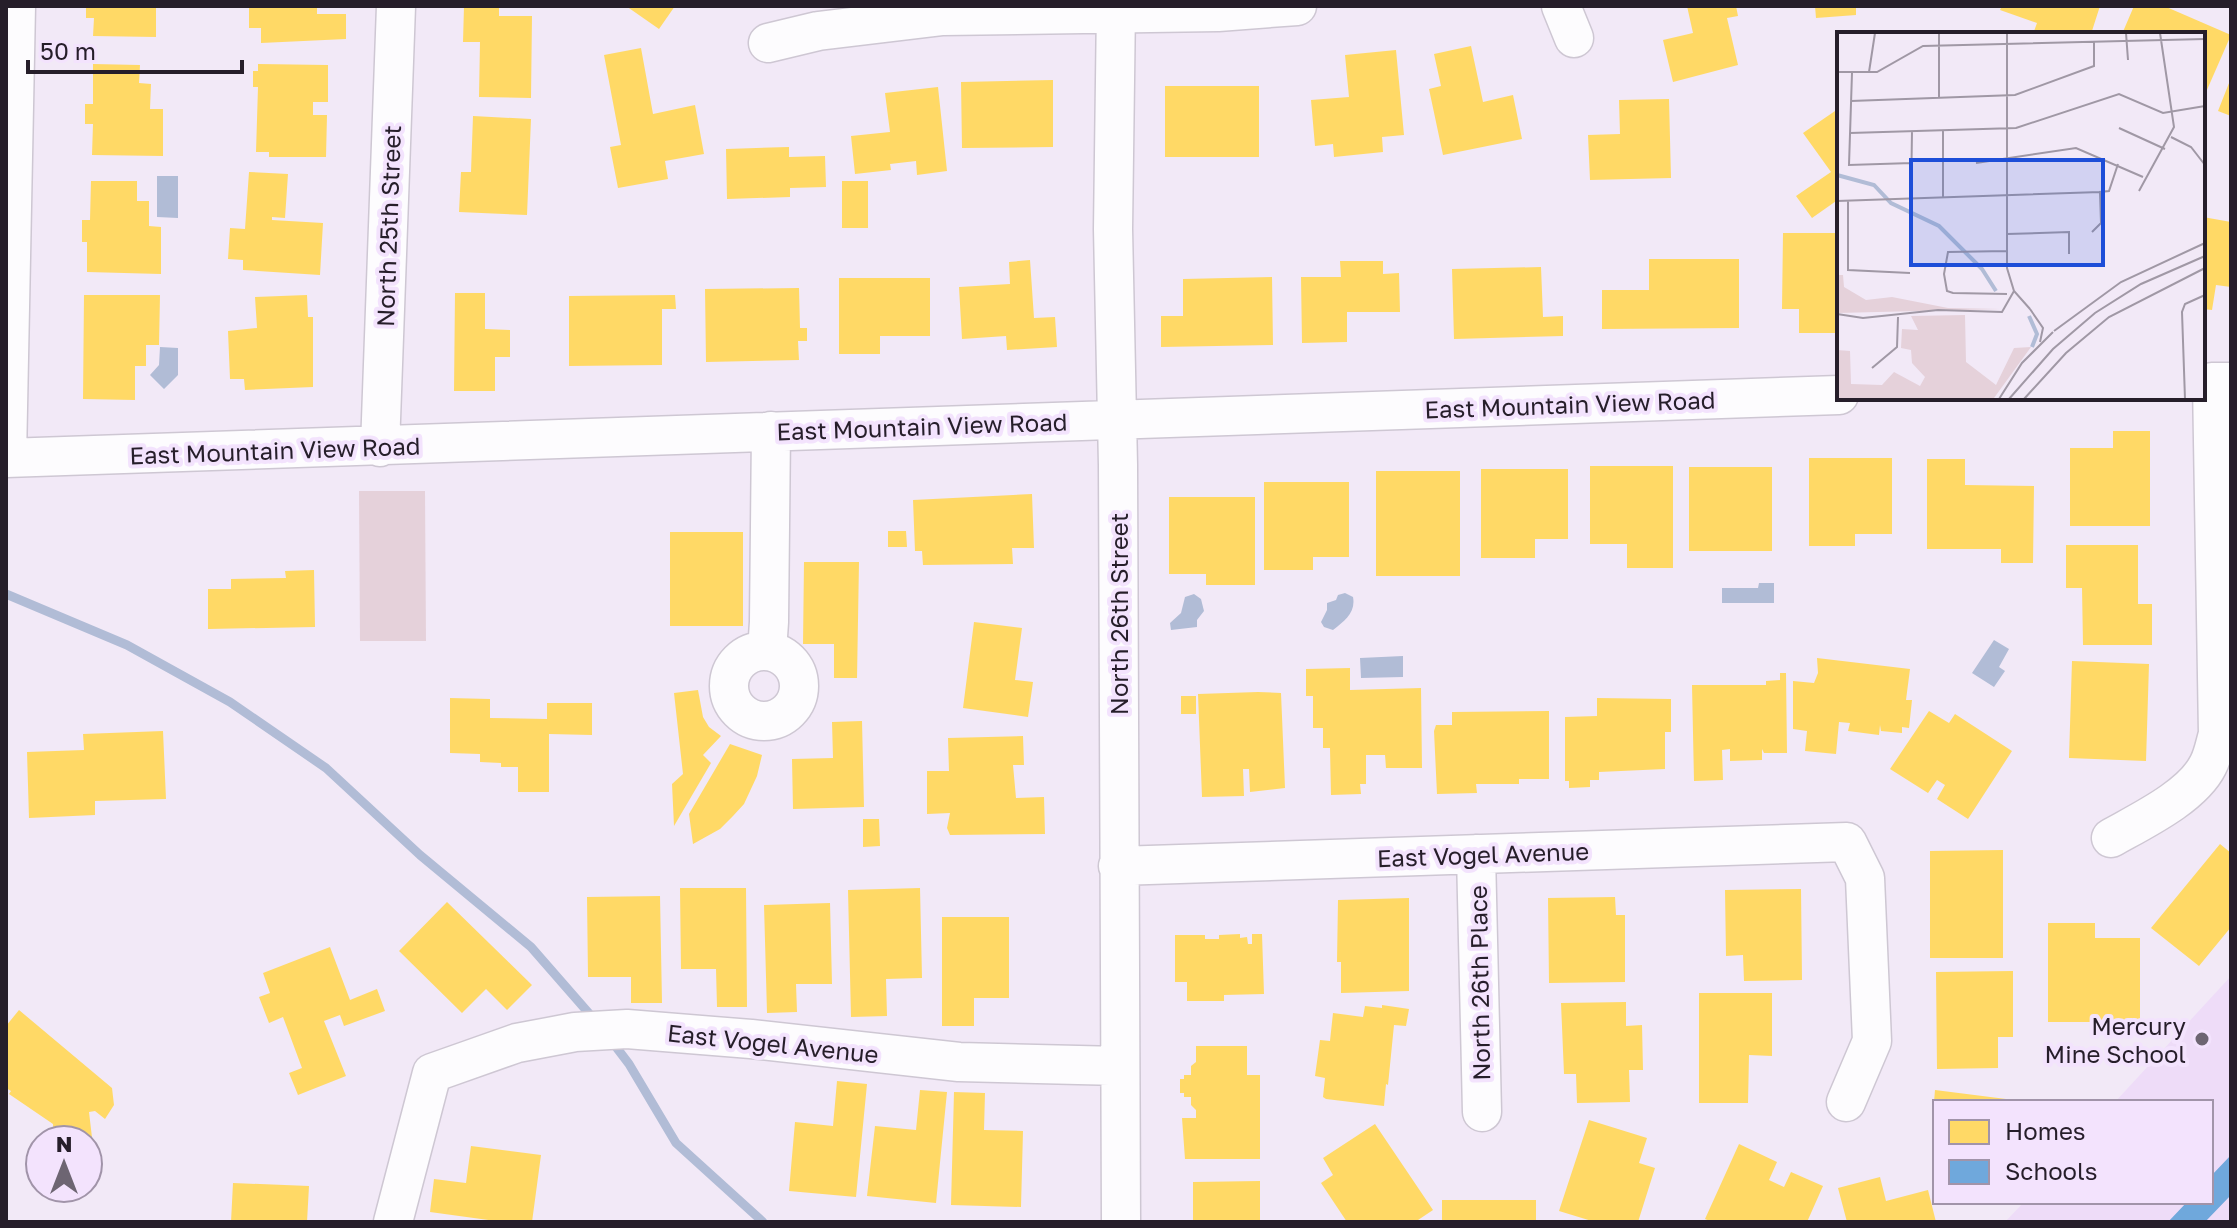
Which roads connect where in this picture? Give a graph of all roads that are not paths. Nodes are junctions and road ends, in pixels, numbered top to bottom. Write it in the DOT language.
graph roads {
  1 [pos="396,6"];
  2 [pos="1297,6"];
  3 [pos="1116,9"];
  4 [pos="12,31"];
  5 [pos="768,43"];
  6 [pos="2215,382"];
  7 [pos="1837,395"];
  8 [pos="1117,419"];
  9 [pos="771,431"];
  10 [pos="380,447"];
  11 [pos="7,458"];
  12 [pos="2223,584"];
  13 [pos="767,651"];
  14 [pos="2111,838"];
  15 [pos="1476,854"];
  16 [pos="1118,866"];
  17 [pos="1120,1066"];
  18 [pos="1846,1102"];
  19 [pos="1482,1112"];
  20 [pos="393,1222"];
  21 [pos="1121,1222"];
  1 -- 10 [label="street, North 25th Street"];
  2 -- 3 [label="street"];
  3 -- 5 [label="street"];
  3 -- 8 [label="street, North 26th Street"];
  4 -- 11 [label="street"];
  6 -- 12 [label="street"];
  7 -- 8 [label="street, East Mountain View Road"];
  8 -- 9 [label="street, East Mountain View Road"];
  8 -- 16 [label="street, North 26th Street"];
  9 -- 10 [label="street, East Mountain View Road"];
  9 -- 13 [label="street"];
  10 -- 11 [label="street, East Mountain View Road"];
  12 -- 14 [label="street"];
  15 -- 16 [label="street, East Vogel Avenue"];
  15 -- 18 [label="street, East Vogel Avenue"];
  15 -- 19 [label="street, North 26th Place"];
  16 -- 17 [label="street, North 26th Street"];
  17 -- 20 [label="street, East Vogel Avenue"];
  17 -- 21 [label="street, North 26th Street"];
}
